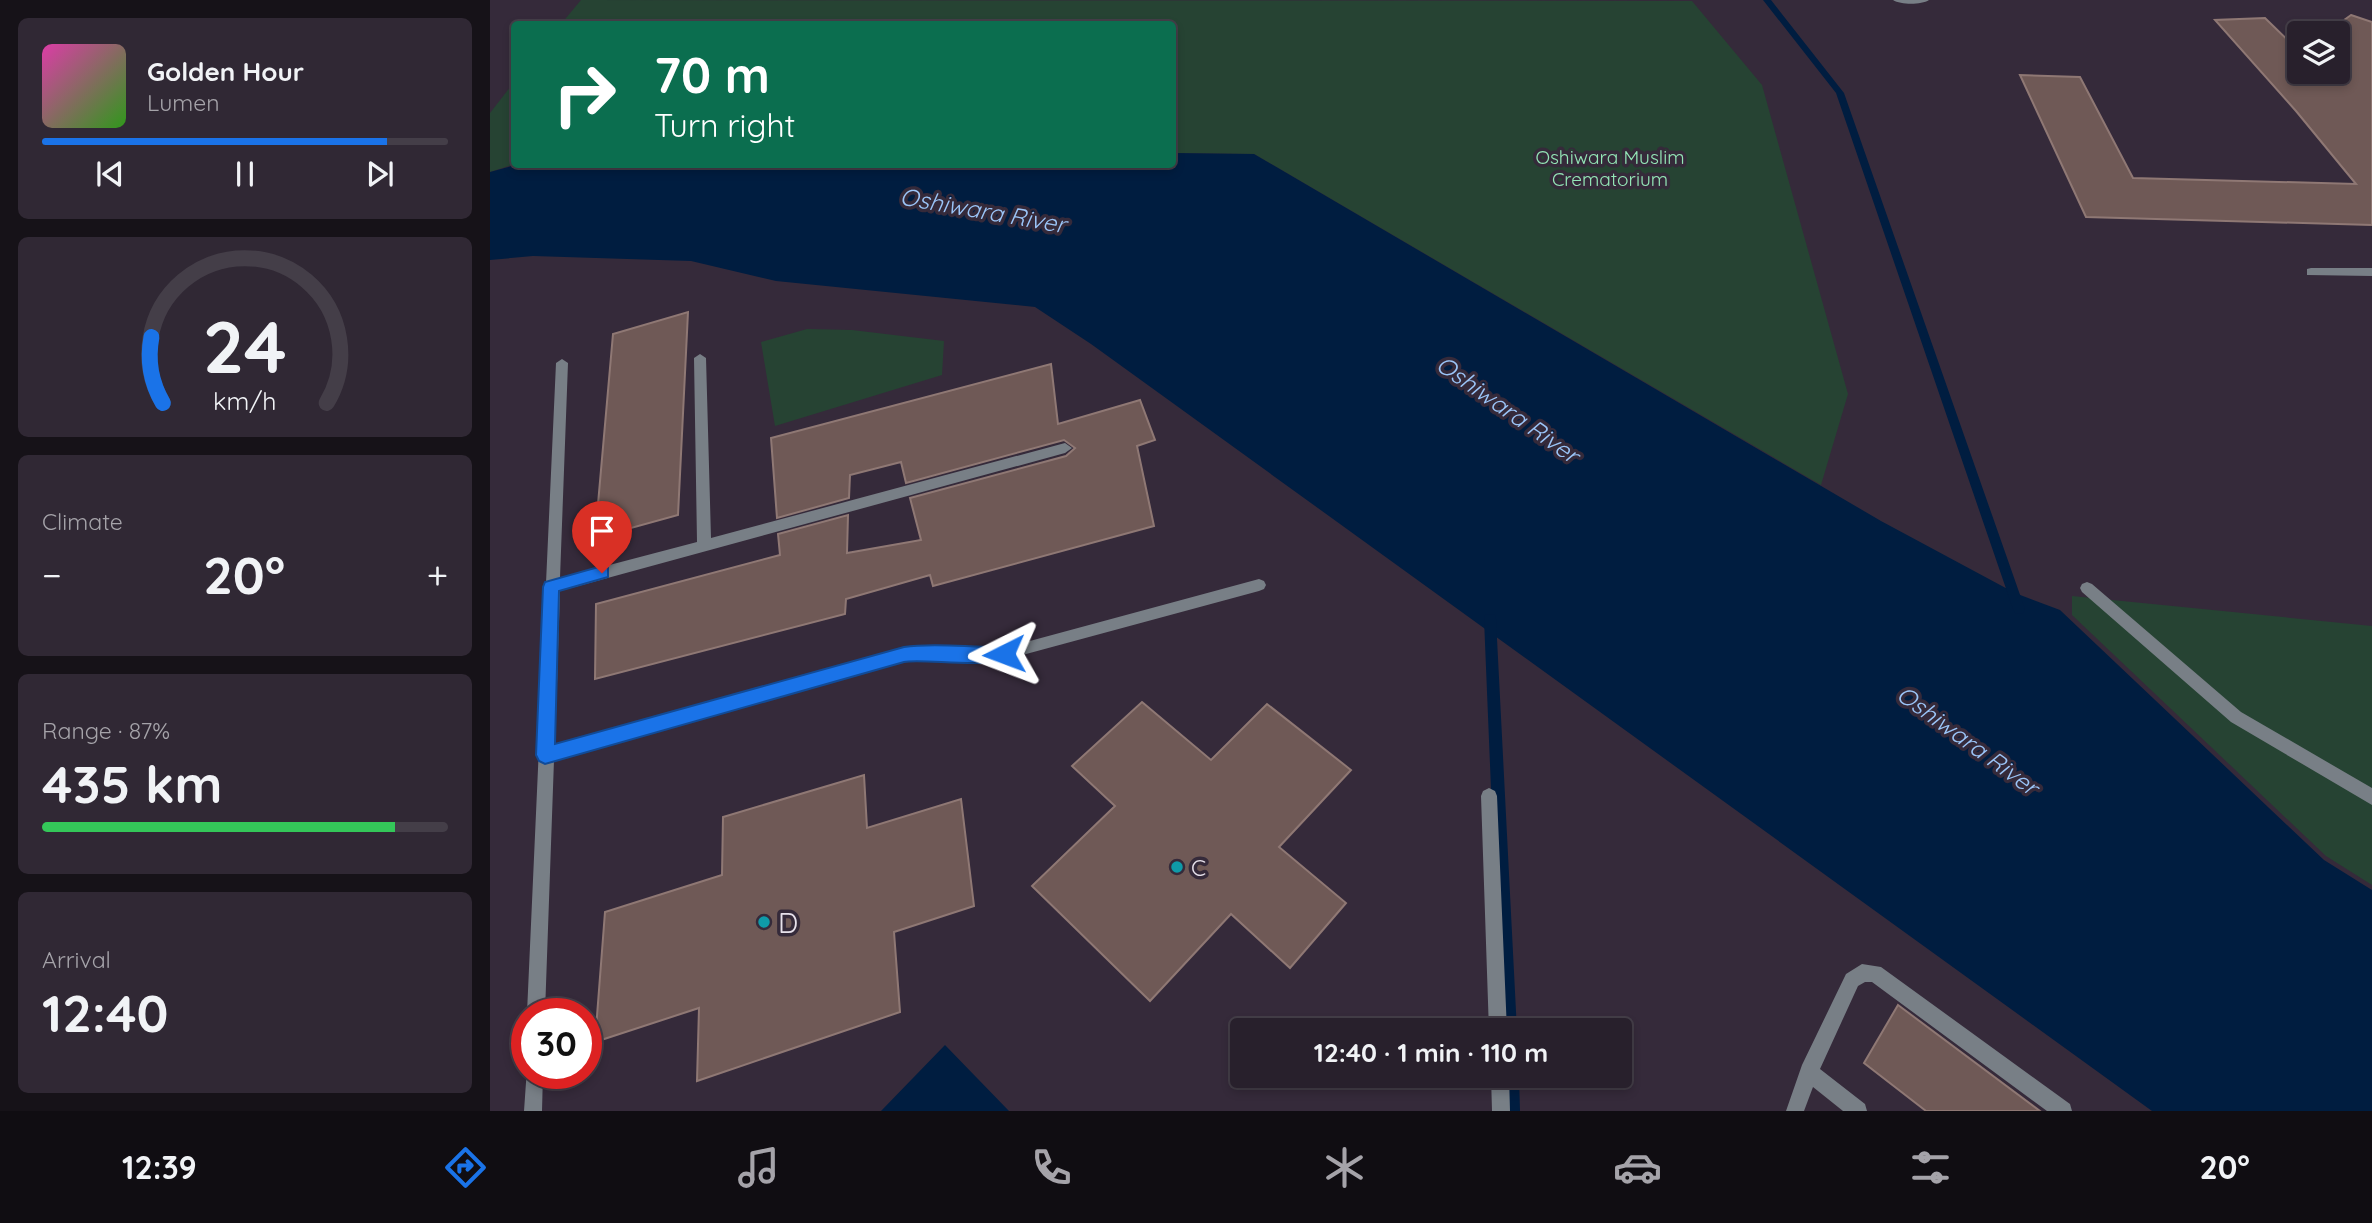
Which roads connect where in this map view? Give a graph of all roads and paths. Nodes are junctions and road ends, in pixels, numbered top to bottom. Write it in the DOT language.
graph roads {
  1 [pos="1898,0"];
  2 [pos="1924,0"];
  3 [pos="2311,272"];
  4 [pos="2372,272"];
  5 [pos="700,358"];
  6 [pos="562,363"];
  7 [pos="1065,448"];
  8 [pos="704,545"];
  9 [pos="1259,584"];
  10 [pos="551,587"];
  11 [pos="2087,588"];
  12 [pos="545,755"];
  13 [pos="1489,796"];
  14 [pos="2372,797"];
  15 [pos="537,998"];
  16 [pos="1498,1018"];
  17 [pos="1809,1072"];
  18 [pos="1500,1088"];
  19 [pos="534,1089"];
  20 [pos="533,1111"];
  21 [pos="1501,1111"];
  22 [pos="1796,1111"];
  23 [pos="1858,1111"];
  24 [pos="2063,1111"];
  1 -- 2 [label="street"];
  3 -- 4 [label="street"];
  5 -- 8 [label="street"];
  6 -- 10 [label="street"];
  7 -- 8 [label="street"];
  8 -- 10 [label="street"];
  9 -- 12 [label="street"];
  10 -- 12 [label="street"];
  11 -- 14 [label="street"];
  12 -- 15 [label="street"];
  13 -- 16 [label="street"];
  17 -- 22 [label="street"];
  17 -- 23 [label="street"];
  17 -- 24 [label="street"];
  18 -- 21 [label="street"];
  19 -- 20 [label="street"];
}
